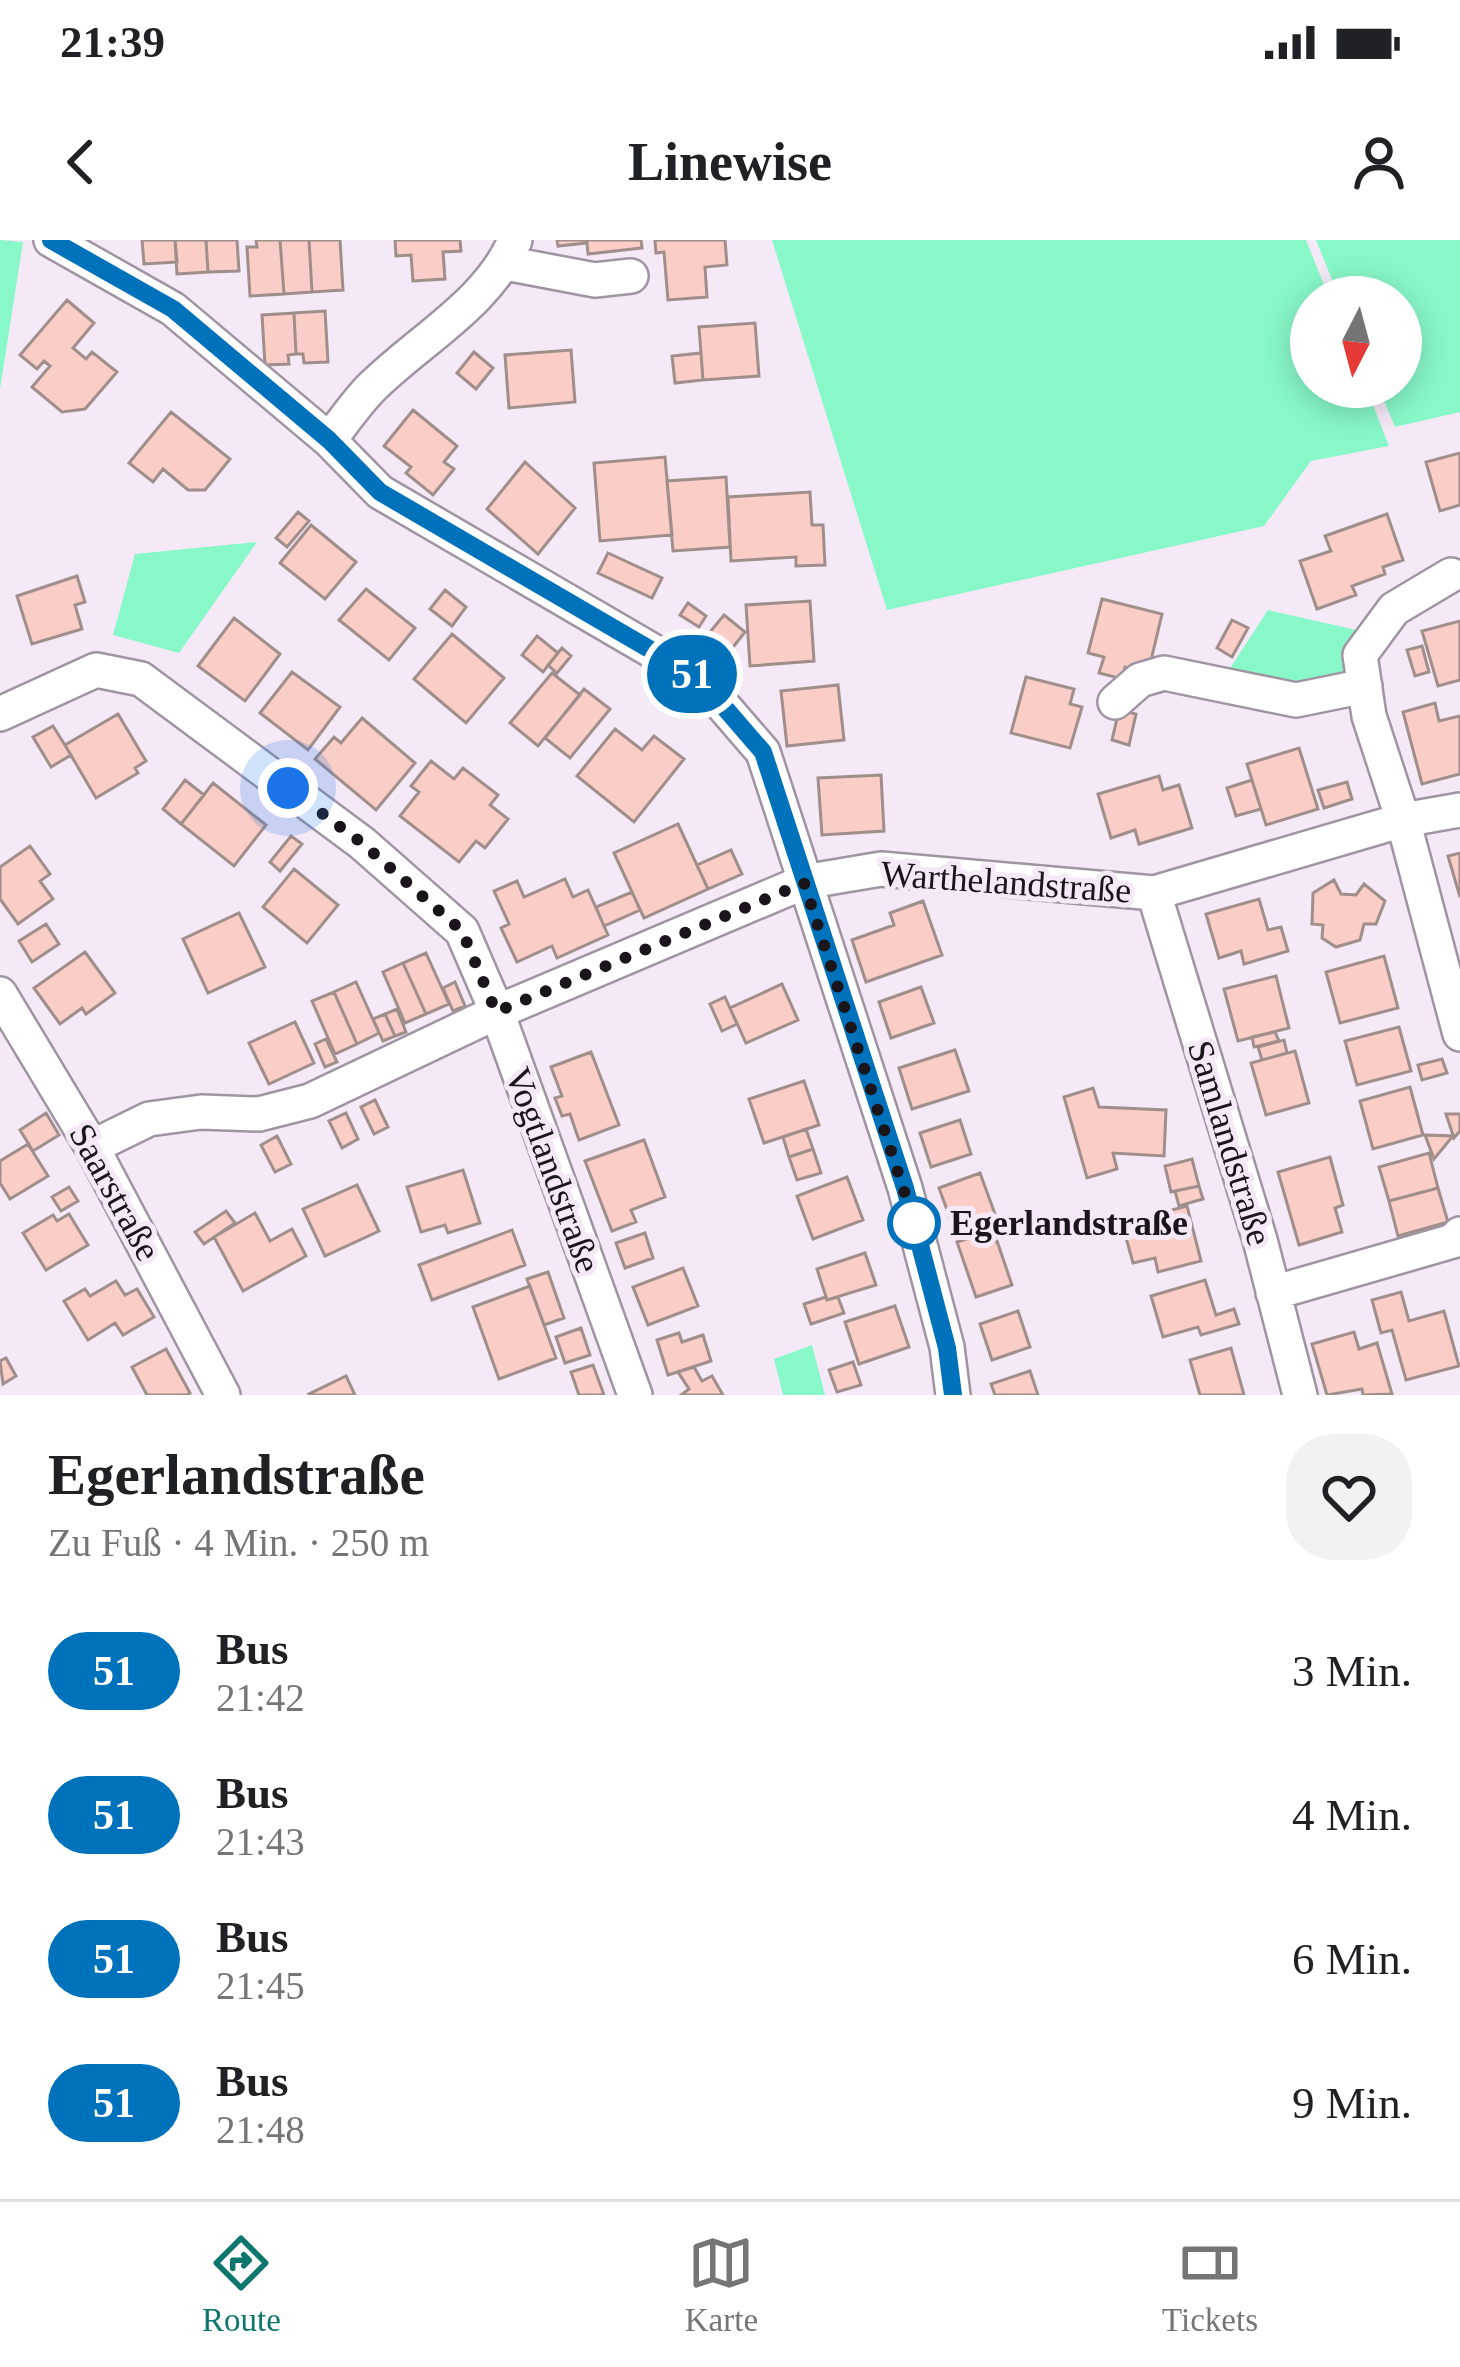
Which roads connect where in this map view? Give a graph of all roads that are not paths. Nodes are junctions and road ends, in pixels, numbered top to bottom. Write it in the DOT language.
graph roads {
  1 [pos="51,240"];
  2 [pos="510,251"];
  3 [pos="631,276"];
  4 [pos="329,440"];
  5 [pos="1450,575"];
  6 [pos="1365,686"];
  7 [pos="1115,702"];
  8 [pos="0,714"];
  9 [pos="1460,809"];
  10 [pos="1403,820"];
  11 [pos="804,883"];
  12 [pos="1154,893"];
  13 [pos="0,994"];
  14 [pos="496,1012"];
  15 [pos="1460,1034"];
  16 [pos="92,1147"];
  17 [pos="1460,1234"];
  18 [pos="1274,1293"];
  19 [pos="223,1395"];
  20 [pos="635,1395"];
  21 [pos="953,1395"];
  22 [pos="1300,1395"];
  1 -- 4 [label="street"];
  2 -- 3 [label="street"];
  2 -- 4 [label="street"];
  4 -- 11 [label="street"];
  5 -- 6 [label="street"];
  6 -- 7 [label="street"];
  6 -- 10 [label="street"];
  8 -- 14 [label="street, Vogtlandstraße"];
  9 -- 10 [label="street, Warthelandstraße"];
  10 -- 12 [label="street, Warthelandstraße"];
  10 -- 15 [label="street"];
  11 -- 12 [label="street, Warthelandstraße"];
  11 -- 14 [label="street, Warthelandstraße"];
  11 -- 21 [label="street"];
  12 -- 18 [label="street, Samlandstraße"];
  13 -- 16 [label="street, Saarstraße"];
  14 -- 16 [label="street, Warthelandstraße"];
  14 -- 20 [label="street, Vogtlandstraße"];
  16 -- 19 [label="street, Saarstraße"];
  17 -- 18 [label="street"];
  18 -- 22 [label="street, Samlandstraße"];
}
